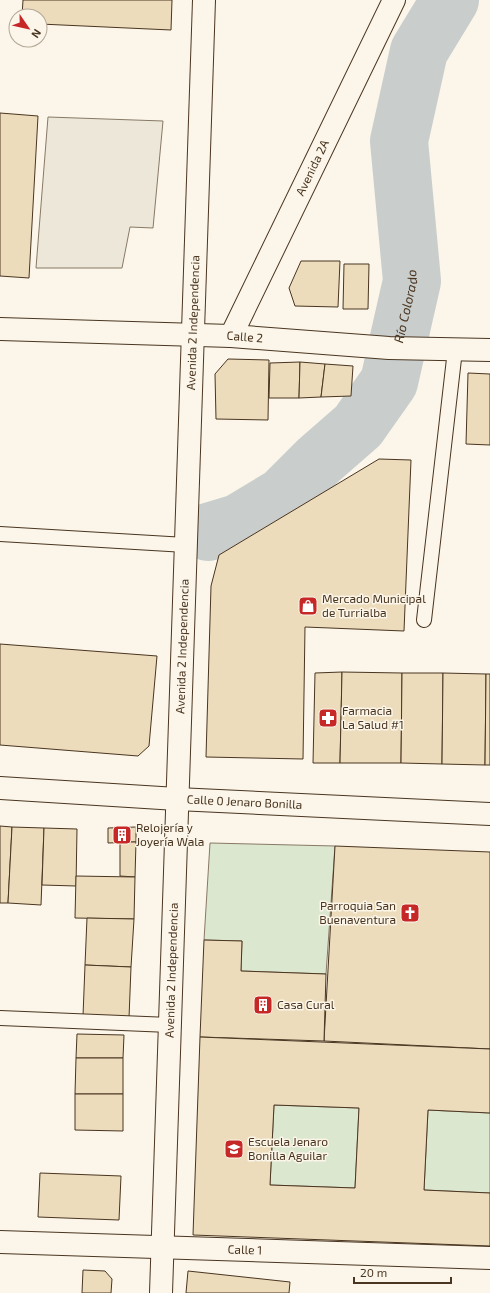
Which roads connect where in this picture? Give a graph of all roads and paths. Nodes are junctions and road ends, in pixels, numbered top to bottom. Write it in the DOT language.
graph roads {
  1 [pos="204,0"];
  2 [pos="394,0"];
  3 [pos="0,330"];
  4 [pos="193,336"];
  5 [pos="231,336"];
  6 [pos="448,349"];
  7 [pos="490,350"];
  8 [pos="0,534"];
  9 [pos="186,545"];
  10 [pos="424,620"];
  11 [pos="0,788"];
  12 [pos="177,799"];
  13 [pos="490,814"];
  14 [pos="0,1018"];
  15 [pos="170,1025"];
  16 [pos="0,1242"];
  17 [pos="162,1247"];
  18 [pos="490,1258"];
  19 [pos="161,1293"];
  1 -- 4 [label="street, Avenida 2 Independencia"];
  2 -- 5 [label="street, Avenida 2A"];
  3 -- 4 [label="street, Calle 2"];
  4 -- 5 [label="street, Calle 2"];
  4 -- 9 [label="street, Avenida 2 Independencia"];
  5 -- 6 [label="street, Calle 2"];
  6 -- 7 [label="street, Calle 2"];
  6 -- 10 [label="lane"];
  8 -- 9 [label="lane"];
  9 -- 12 [label="street, Avenida 2 Independencia"];
  11 -- 12 [label="street, Calle 0 Jenaro Bonilla"];
  12 -- 13 [label="street, Calle 0 Jenaro Bonilla"];
  12 -- 15 [label="street, Avenida 2 Independencia"];
  14 -- 15 [label="lane"];
  15 -- 17 [label="street, Avenida 2 Independencia"];
  16 -- 17 [label="street, Calle 1"];
  17 -- 18 [label="street, Calle 1"];
  17 -- 19 [label="street, Avenida 2 Independencia"];
}
